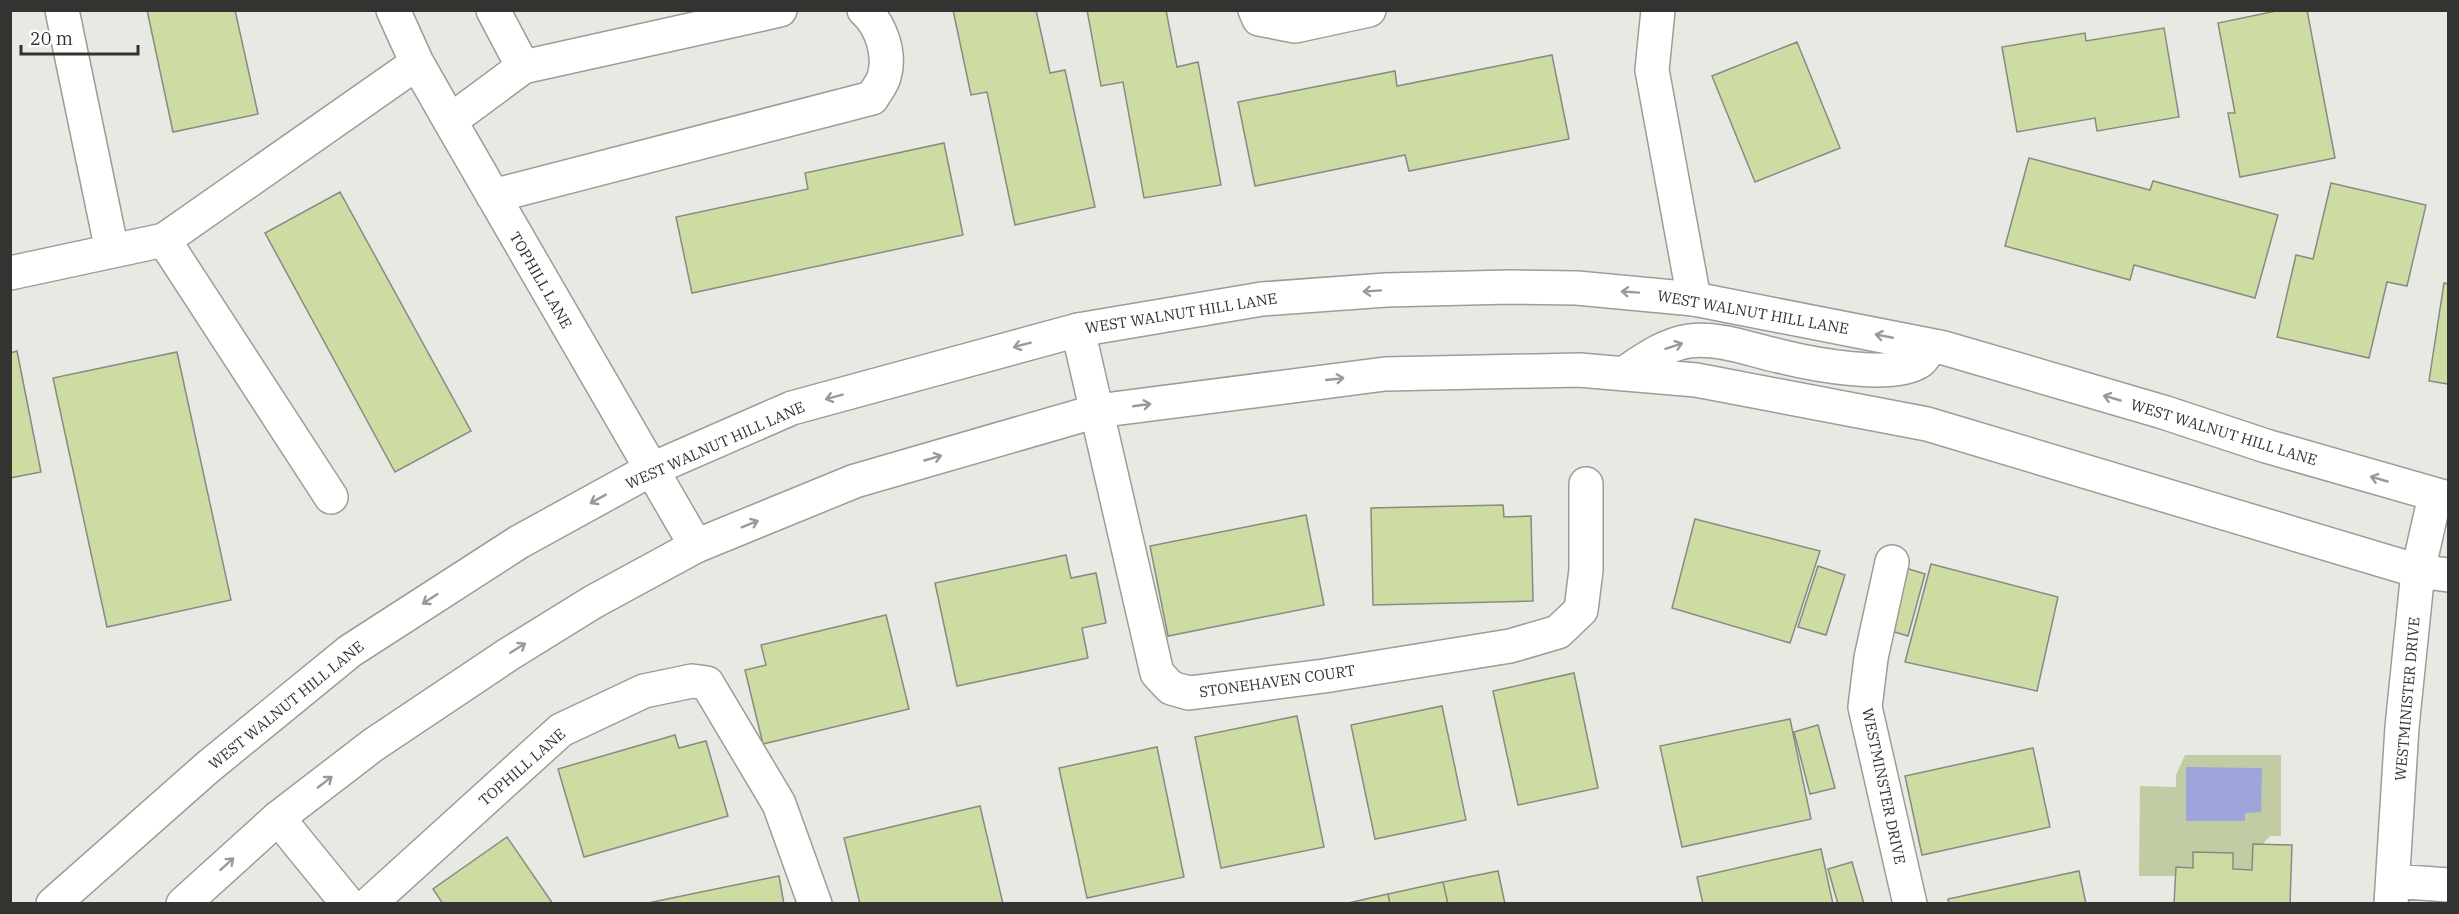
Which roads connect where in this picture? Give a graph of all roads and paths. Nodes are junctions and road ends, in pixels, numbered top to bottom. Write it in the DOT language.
graph roads {
  1 [pos="62,10"];
  2 [pos="393,10"];
  3 [pos="493,10"];
  4 [pos="780,10"];
  5 [pos="864,10"];
  6 [pos="1255,10"];
  7 [pos="1369,10"];
  8 [pos="1658,10"];
  9 [pos="417,63"];
  10 [pos="523,67"];
  11 [pos="450,121"];
  12 [pos="493,196"];
  13 [pos="164,240"];
  14 [pos="112,251"];
  15 [pos="10,273"];
  16 [pos="1694,299"];
  17 [pos="1078,330"];
  18 [pos="1930,346"];
  19 [pos="1623,374"];
  20 [pos="1097,411"];
  21 [pos="650,470"];
  22 [pos="1586,484"];
  23 [pos="331,497"];
  24 [pos="2442,497"];
  25 [pos="696,546"];
  26 [pos="1892,562"];
  27 [pos="2433,573"];
  28 [pos="279,818"];
  29 [pos="2448,885"];
  30 [pos="2393,892"];
  31 [pos="53,903"];
  32 [pos="183,903"];
  33 [pos="348,903"];
  34 [pos="369,903"];
  35 [pos="815,903"];
  36 [pos="1910,903"];
  1 -- 14 [label="main road"];
  2 -- 9 [label="main road, TOPHILL LANE"];
  3 -- 10 [label="main road"];
  4 -- 10 [label="main road"];
  5 -- 12 [label="main road"];
  6 -- 7 [label="main road"];
  8 -- 16 [label="main road"];
  9 -- 11 [label="main road, TOPHILL LANE"];
  9 -- 13 [label="main road"];
  10 -- 11 [label="main road"];
  11 -- 12 [label="main road, TOPHILL LANE"];
  12 -- 21 [label="main road, TOPHILL LANE"];
  13 -- 14 [label="main road"];
  13 -- 23 [label="main road"];
  14 -- 15 [label="main road"];
  16 -- 17 [label="main road, WEST WALNUT HILL LANE, one-way"];
  18 -- 16 [label="main road, WEST WALNUT HILL LANE, one-way"];
  17 -- 20 [label="main road, STONEHAVEN COURT"];
  17 -- 21 [label="main road, WEST WALNUT HILL LANE, one-way"];
  19 -- 18 [label="main road, one-way"];
  24 -- 18 [label="main road, WEST WALNUT HILL LANE, one-way"];
  20 -- 19 [label="main road, one-way"];
  19 -- 27 [label="main road"];
  20 -- 22 [label="main road, STONEHAVEN COURT"];
  25 -- 20 [label="main road, one-way"];
  21 -- 25 [label="main road, TOPHILL LANE"];
  21 -- 31 [label="main road, WEST WALNUT HILL LANE, one-way"];
  24 -- 27 [label="main road, WESTMINISTER DRIVE"];
  28 -- 25 [label="main road, one-way"];
  26 -- 36 [label="main road, WESTMINSTER DRIVE"];
  27 -- 30 [label="main road, WESTMINISTER DRIVE"];
  32 -- 28 [label="main road, one-way"];
  28 -- 33 [label="main road"];
  29 -- 30 [label="main road"];
  34 -- 35 [label="main road, TOPHILL LANE"];
}
